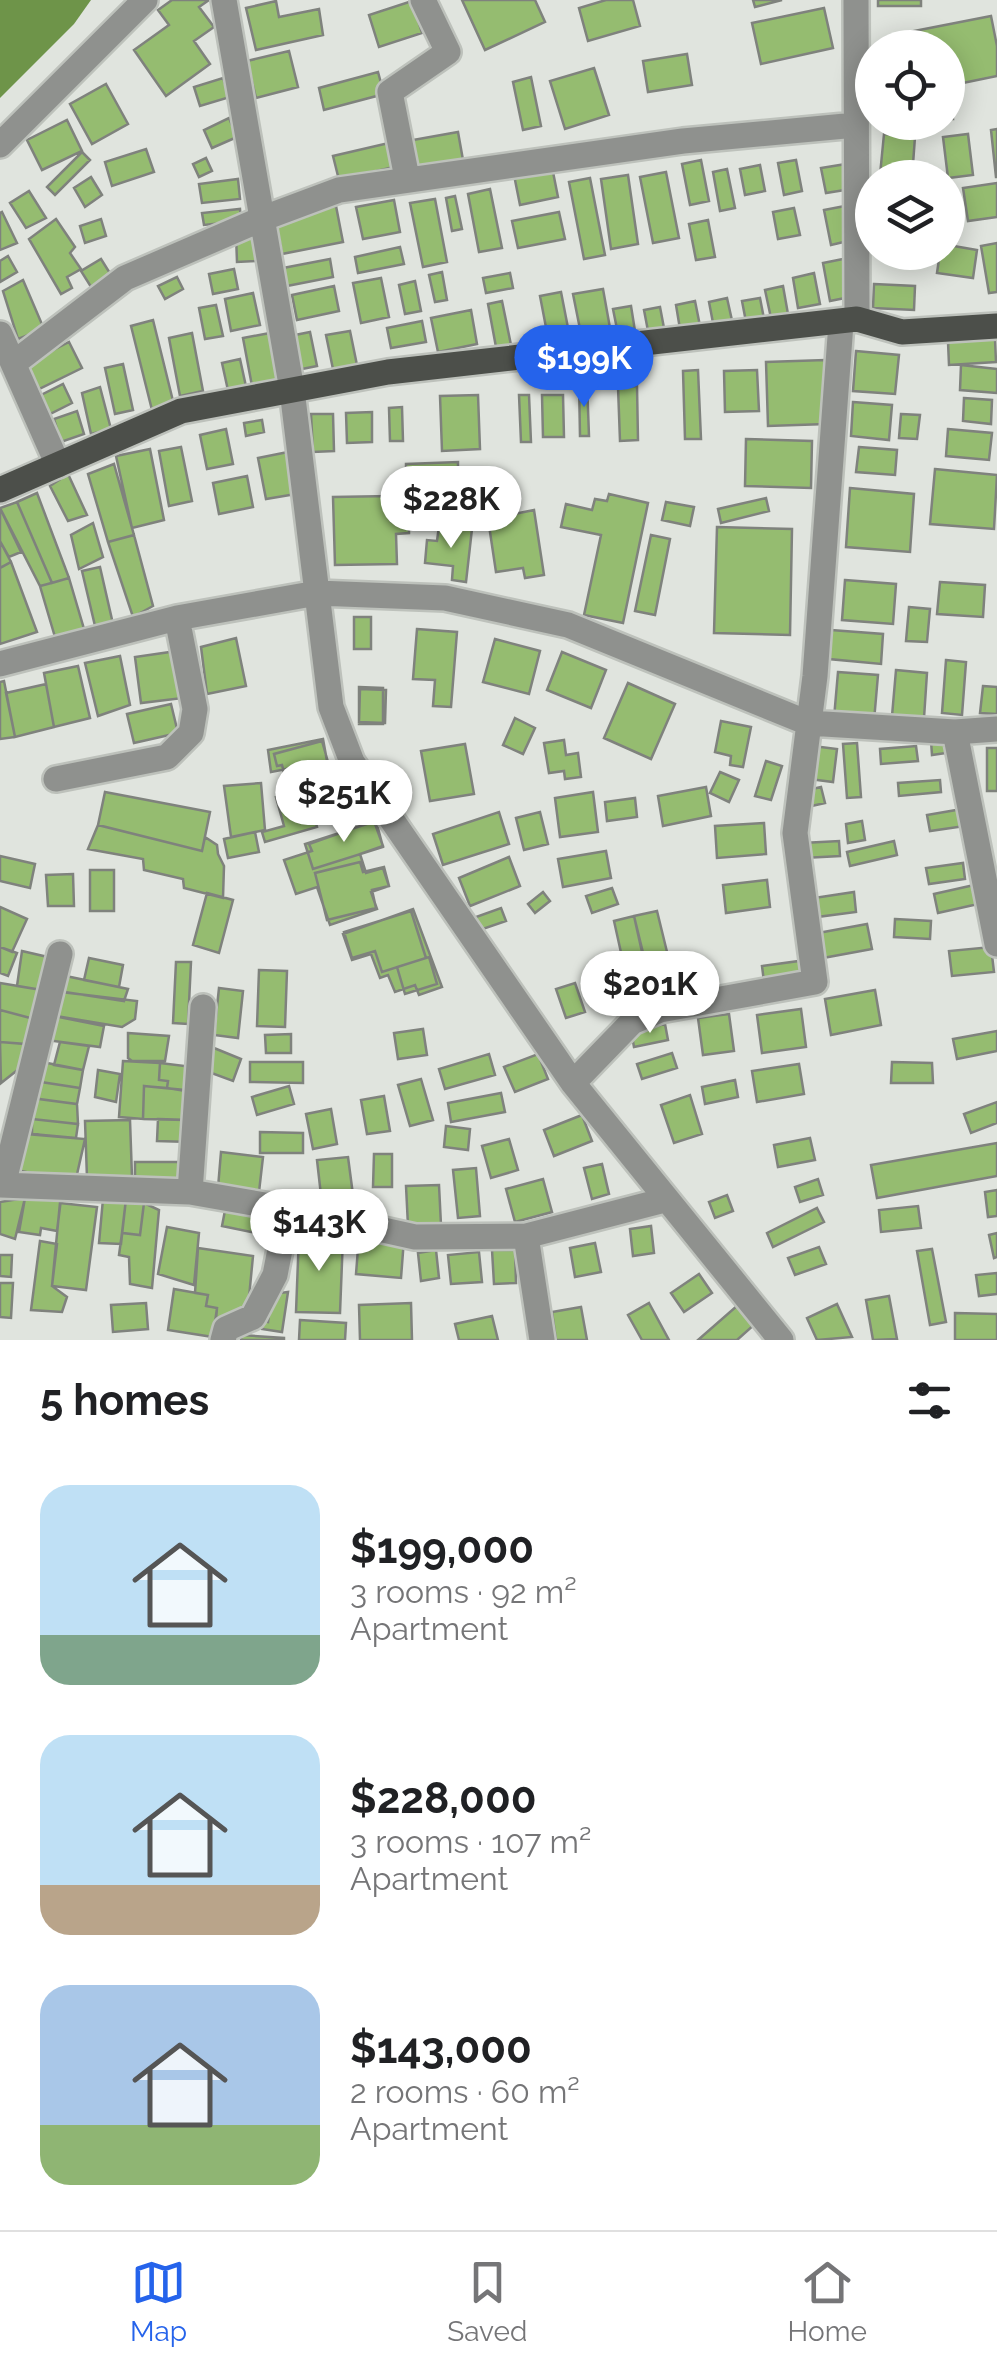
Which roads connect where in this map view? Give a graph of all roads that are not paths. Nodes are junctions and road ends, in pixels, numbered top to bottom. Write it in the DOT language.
graph roads {
  1 [pos="145,0"];
  2 [pos="224,0"];
  3 [pos="424,0"];
  4 [pos="856,0"];
  5 [pos="856,30"];
  6 [pos="855,125"];
  7 [pos="855,140"];
  8 [pos="0,145"];
  9 [pos="407,178"];
  10 [pos="264,218"];
  11 [pos="849,321"];
  12 [pos="997,326"];
  13 [pos="0,334"];
  14 [pos="14,363"];
  15 [pos="292,390"];
  16 [pos="58,465"];
  17 [pos="0,490"];
  18 [pos="317,593"];
  19 [pos="177,618"];
  20 [pos="0,664"];
  21 [pos="808,723"];
  22 [pos="997,729"];
  23 [pos="955,732"];
  24 [pos="56,779"];
  25 [pos="997,944"];
  26 [pos="60,954"];
  27 [pos="203,1008"];
  28 [pos="573,1083"];
  29 [pos="2,1185"];
  30 [pos="190,1192"];
  31 [pos="664,1200"];
  32 [pos="288,1209"];
  33 [pos="526,1236"];
  34 [pos="223,1340"];
  35 [pos="542,1340"];
  36 [pos="781,1340"];
  1 -- 8 [label="street"];
  2 -- 10 [label="street"];
  3 -- 9 [label="street"];
  4 -- 5 [label="street"];
  6 -- 9 [label="street"];
  7 -- 11 [label="street"];
  9 -- 10 [label="street"];
  10 -- 14 [label="street"];
  10 -- 15 [label="street"];
  11 -- 12 [label="main road"];
  11 -- 15 [label="main road"];
  11 -- 21 [label="street"];
  13 -- 14 [label="street"];
  14 -- 16 [label="street"];
  15 -- 16 [label="main road"];
  15 -- 18 [label="street"];
  16 -- 17 [label="main road"];
  18 -- 19 [label="street"];
  18 -- 21 [label="street"];
  18 -- 28 [label="street"];
  19 -- 20 [label="street"];
  19 -- 24 [label="street"];
  21 -- 23 [label="street"];
  21 -- 28 [label="street"];
  22 -- 23 [label="street"];
  23 -- 25 [label="street"];
  26 -- 29 [label="street"];
  27 -- 30 [label="street"];
  28 -- 31 [label="street"];
  29 -- 30 [label="street"];
  30 -- 32 [label="street"];
  31 -- 33 [label="street"];
  31 -- 36 [label="street"];
  32 -- 33 [label="street"];
  32 -- 34 [label="street"];
  33 -- 35 [label="street"];
}
